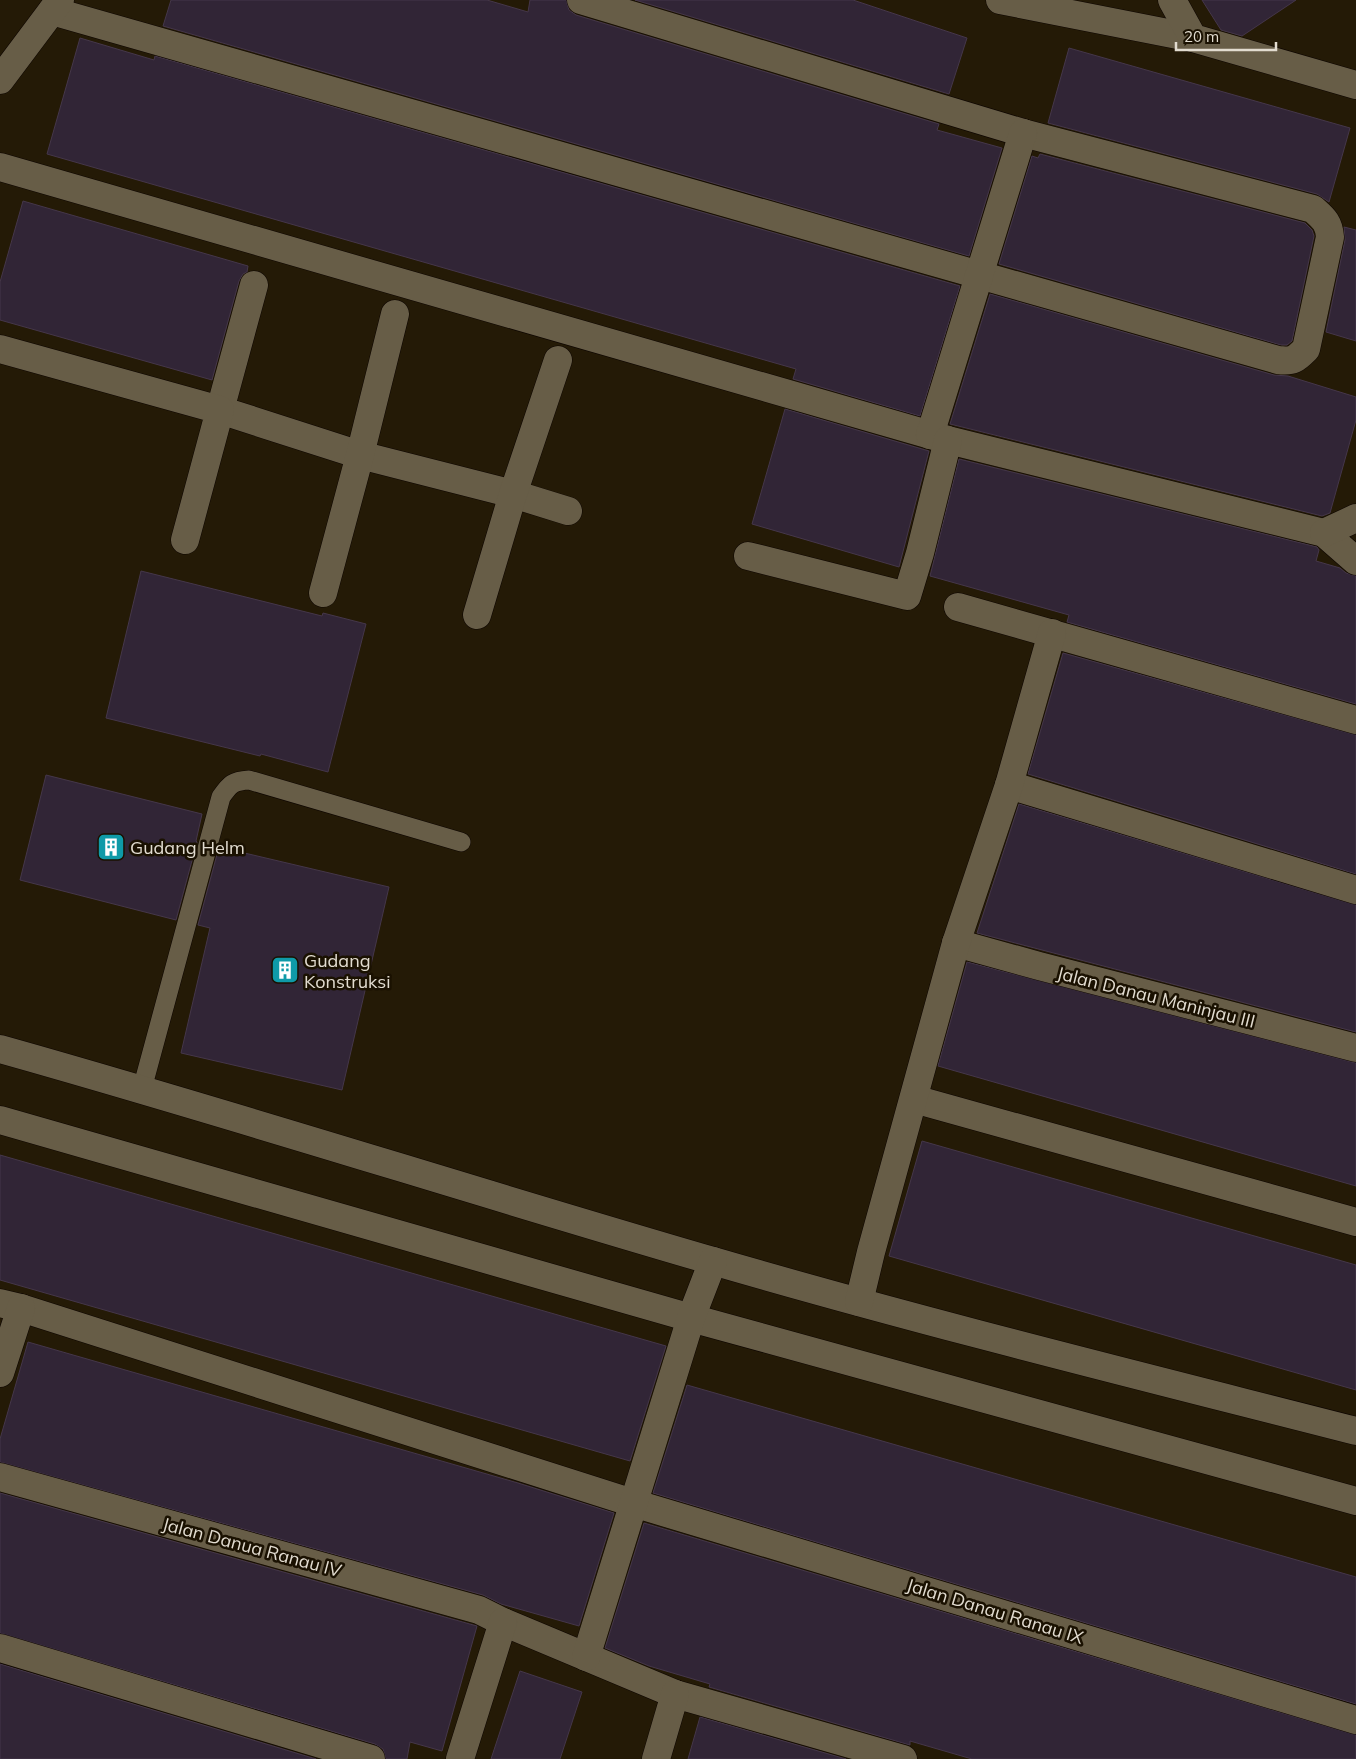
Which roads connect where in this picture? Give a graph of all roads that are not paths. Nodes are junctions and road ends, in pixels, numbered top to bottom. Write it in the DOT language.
graph roads {
  1 [pos="581,0"];
  2 [pos="1000,0"];
  3 [pos="1172,0"];
  4 [pos="56,6"];
  5 [pos="1092,8"];
  6 [pos="1193,38"];
  7 [pos="0,80"];
  8 [pos="1356,86"];
  9 [pos="1023,133"];
  10 [pos="1,171"];
  11 [pos="978,275"];
  12 [pos="254,285"];
  13 [pos="395,314"];
  14 [pos="0,349"];
  15 [pos="558,360"];
  16 [pos="220,410"];
  17 [pos="939,438"];
  18 [pos="360,455"];
  19 [pos="513,494"];
  20 [pos="568,511"];
  21 [pos="1356,518"];
  22 [pos="1324,533"];
  23 [pos="185,540"];
  24 [pos="748,556"];
  25 [pos="1356,561"];
  26 [pos="323,593"];
  27 [pos="958,607"];
  28 [pos="478,615"];
  29 [pos="1052,633"];
  30 [pos="1356,720"];
  31 [pos="1009,784"];
  32 [pos="461,842"];
  33 [pos="1356,890"];
  34 [pos="956,943"];
  35 [pos="1356,1048"];
  36 [pos="0,1049"];
  37 [pos="142,1089"];
  38 [pos="914,1099"];
  39 [pos="0,1120"];
  40 [pos="1356,1222"];
  41 [pos="713,1261"];
  42 [pos="858,1302"];
  43 [pos="10,1306"];
  44 [pos="691,1318"];
  45 [pos="0,1373"];
  46 [pos="1356,1431"];
  47 [pos="0,1478"];
  48 [pos="1356,1501"];
  49 [pos="633,1503"];
  50 [pos="503,1622"];
  51 [pos="0,1648"];
  52 [pos="586,1658"];
  53 [pos="675,1694"];
  54 [pos="1356,1720"];
  55 [pos="371,1759"];
  56 [pos="460,1759"];
  57 [pos="656,1759"];
  58 [pos="903,1759"];
  1 -- 9 [label="street"];
  2 -- 5 [label="street"];
  3 -- 6 [label="street"];
  4 -- 7 [label="street"];
  4 -- 11 [label="street"];
  5 -- 6 [label="street"];
  6 -- 8 [label="street"];
  9 -- 11 [label="street"];
  9 -- 11 [label="street"];
  10 -- 17 [label="street"];
  11 -- 17 [label="street"];
  12 -- 16 [label="street"];
  13 -- 18 [label="street"];
  14 -- 16 [label="street"];
  15 -- 19 [label="street"];
  16 -- 18 [label="street"];
  16 -- 23 [label="street"];
  17 -- 22 [label="street"];
  17 -- 24 [label="street"];
  18 -- 19 [label="street"];
  18 -- 26 [label="street"];
  19 -- 20 [label="street"];
  19 -- 28 [label="street"];
  21 -- 22 [label="street"];
  22 -- 25 [label="street"];
  27 -- 29 [label="street"];
  29 -- 30 [label="street"];
  29 -- 31 [label="street"];
  31 -- 33 [label="street"];
  31 -- 34 [label="street"];
  32 -- 37 [label="lane"];
  34 -- 35 [label="street, Jalan Danau Maninjau III"];
  34 -- 38 [label="street"];
  36 -- 37 [label="street"];
  37 -- 41 [label="street"];
  38 -- 40 [label="street"];
  38 -- 42 [label="street"];
  39 -- 44 [label="street"];
  41 -- 42 [label="street"];
  41 -- 44 [label="street"];
  42 -- 46 [label="street"];
  43 -- 45 [label="street"];
  43 -- 49 [label="street, Jalan Danau Ranau IX"];
  44 -- 48 [label="street"];
  44 -- 49 [label="street"];
  47 -- 50 [label="street, Jalan Danua Ranau IV"];
  49 -- 52 [label="street"];
  49 -- 54 [label="street, Jalan Danau Ranau IX"];
  50 -- 52 [label="street, Jalan Danua Ranau IV"];
  50 -- 56 [label="street"];
  51 -- 55 [label="street"];
  52 -- 53 [label="street, Jalan Danua Ranau IV"];
  53 -- 57 [label="street"];
  53 -- 58 [label="street, Jalan Danua Ranau IV"];
}
